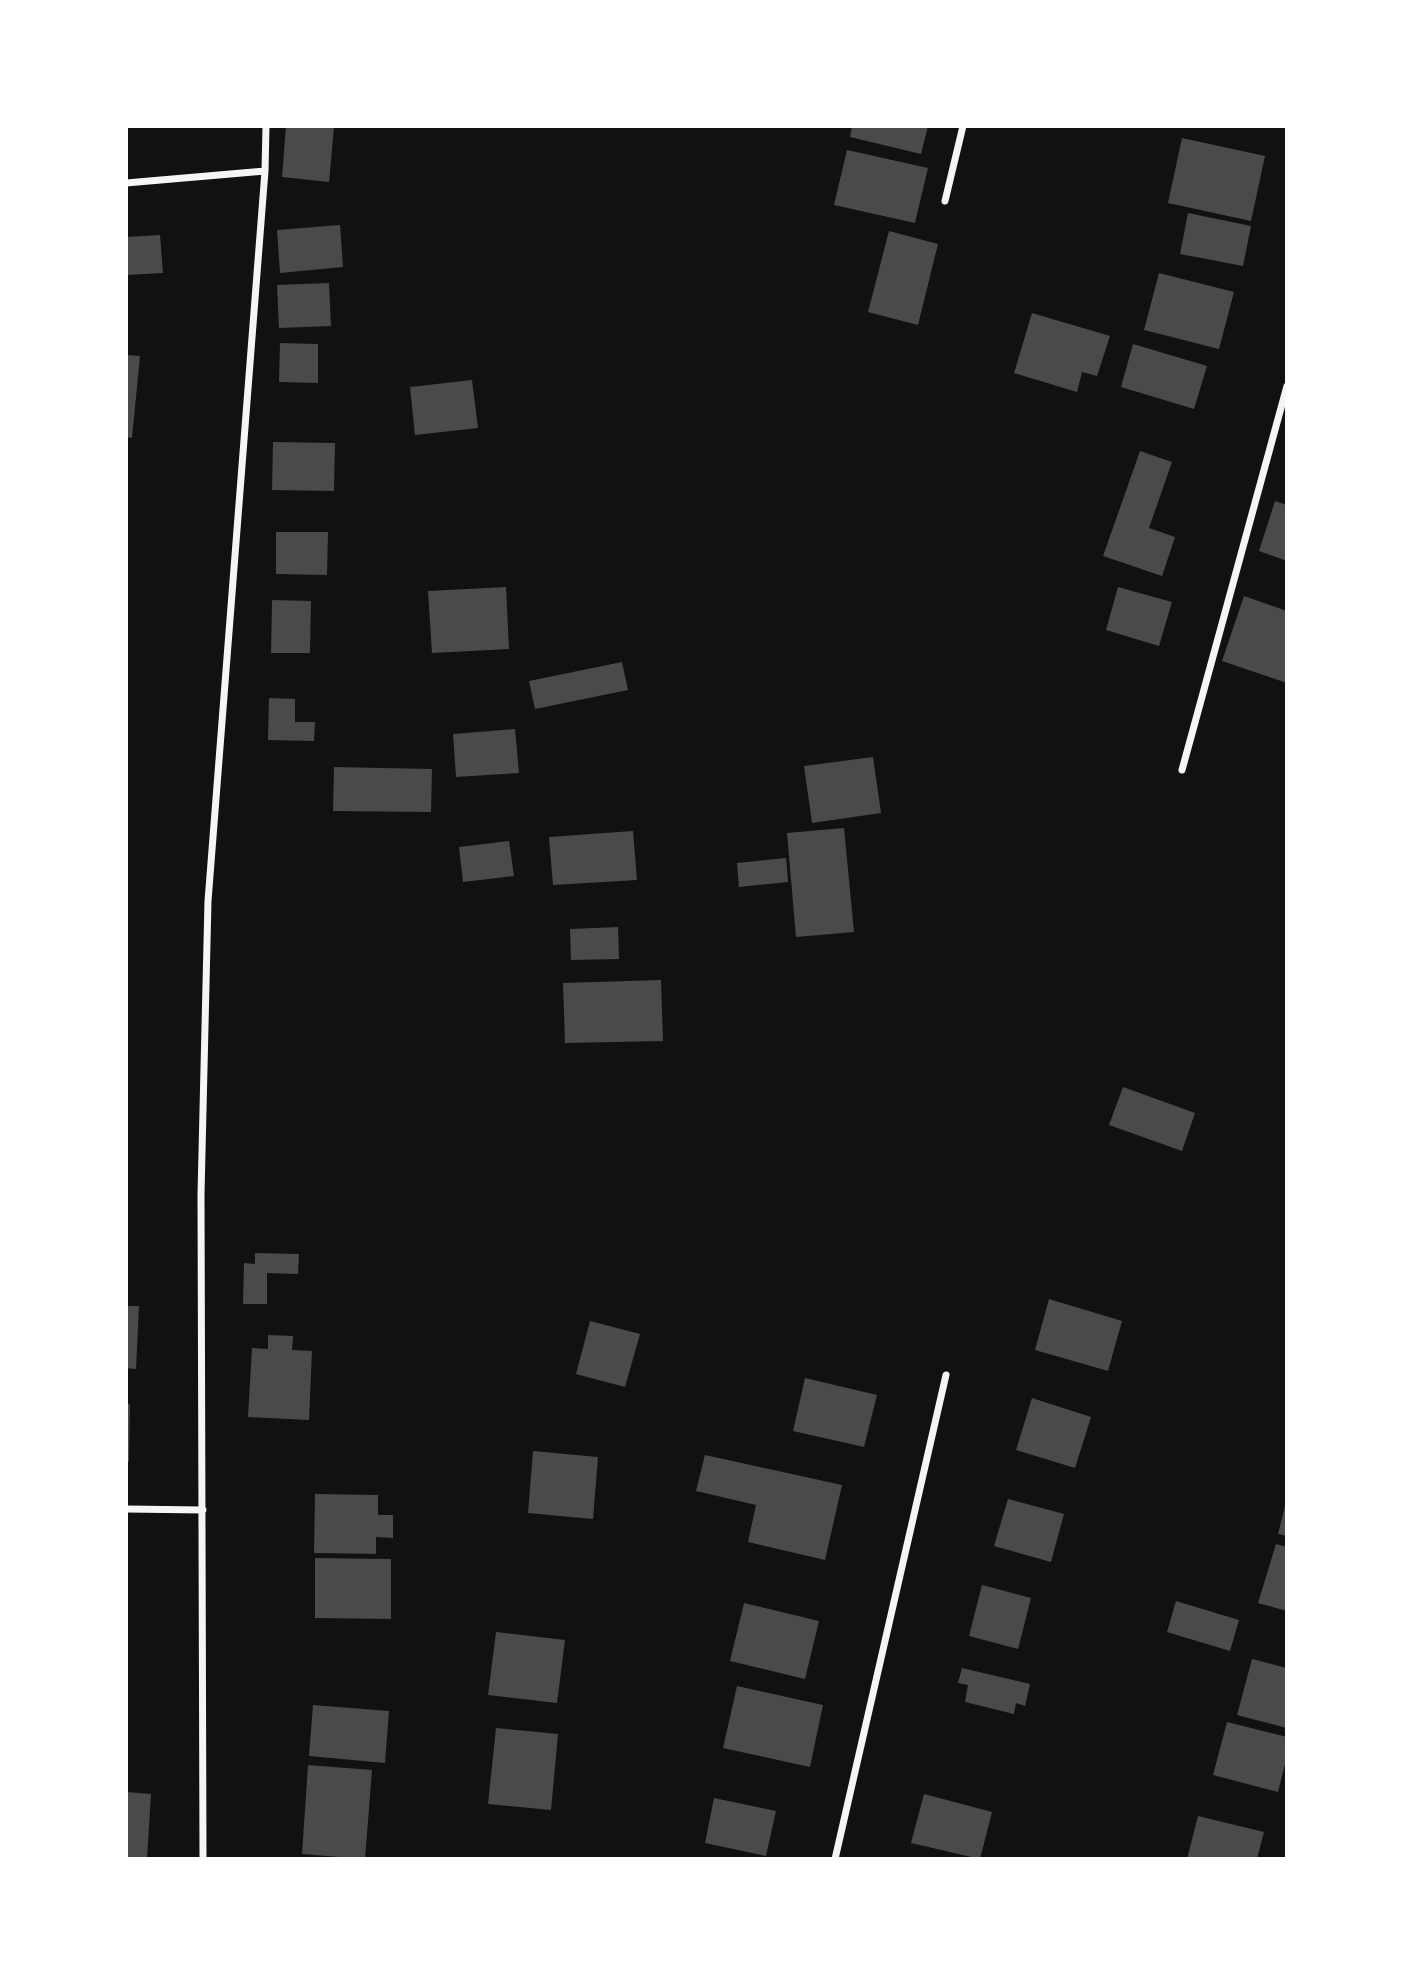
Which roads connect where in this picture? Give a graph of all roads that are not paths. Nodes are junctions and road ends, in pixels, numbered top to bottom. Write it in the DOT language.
graph roads {
  1 [pos="265,126"];
  2 [pos="963,126"];
  3 [pos="265,171"];
  4 [pos="126,183"];
  5 [pos="944,201"];
  6 [pos="1287,386"];
  7 [pos="1182,770"];
  8 [pos="946,1375"];
  9 [pos="126,1509"];
  10 [pos="203,1510"];
  11 [pos="203,1859"];
  12 [pos="835,1859"];
  1 -- 3 [label="street"];
  2 -- 5 [label="street"];
  3 -- 4 [label="street"];
  3 -- 10 [label="street"];
  6 -- 7 [label="street"];
  8 -- 12 [label="street"];
  9 -- 10 [label="street"];
  10 -- 11 [label="street"];
}
